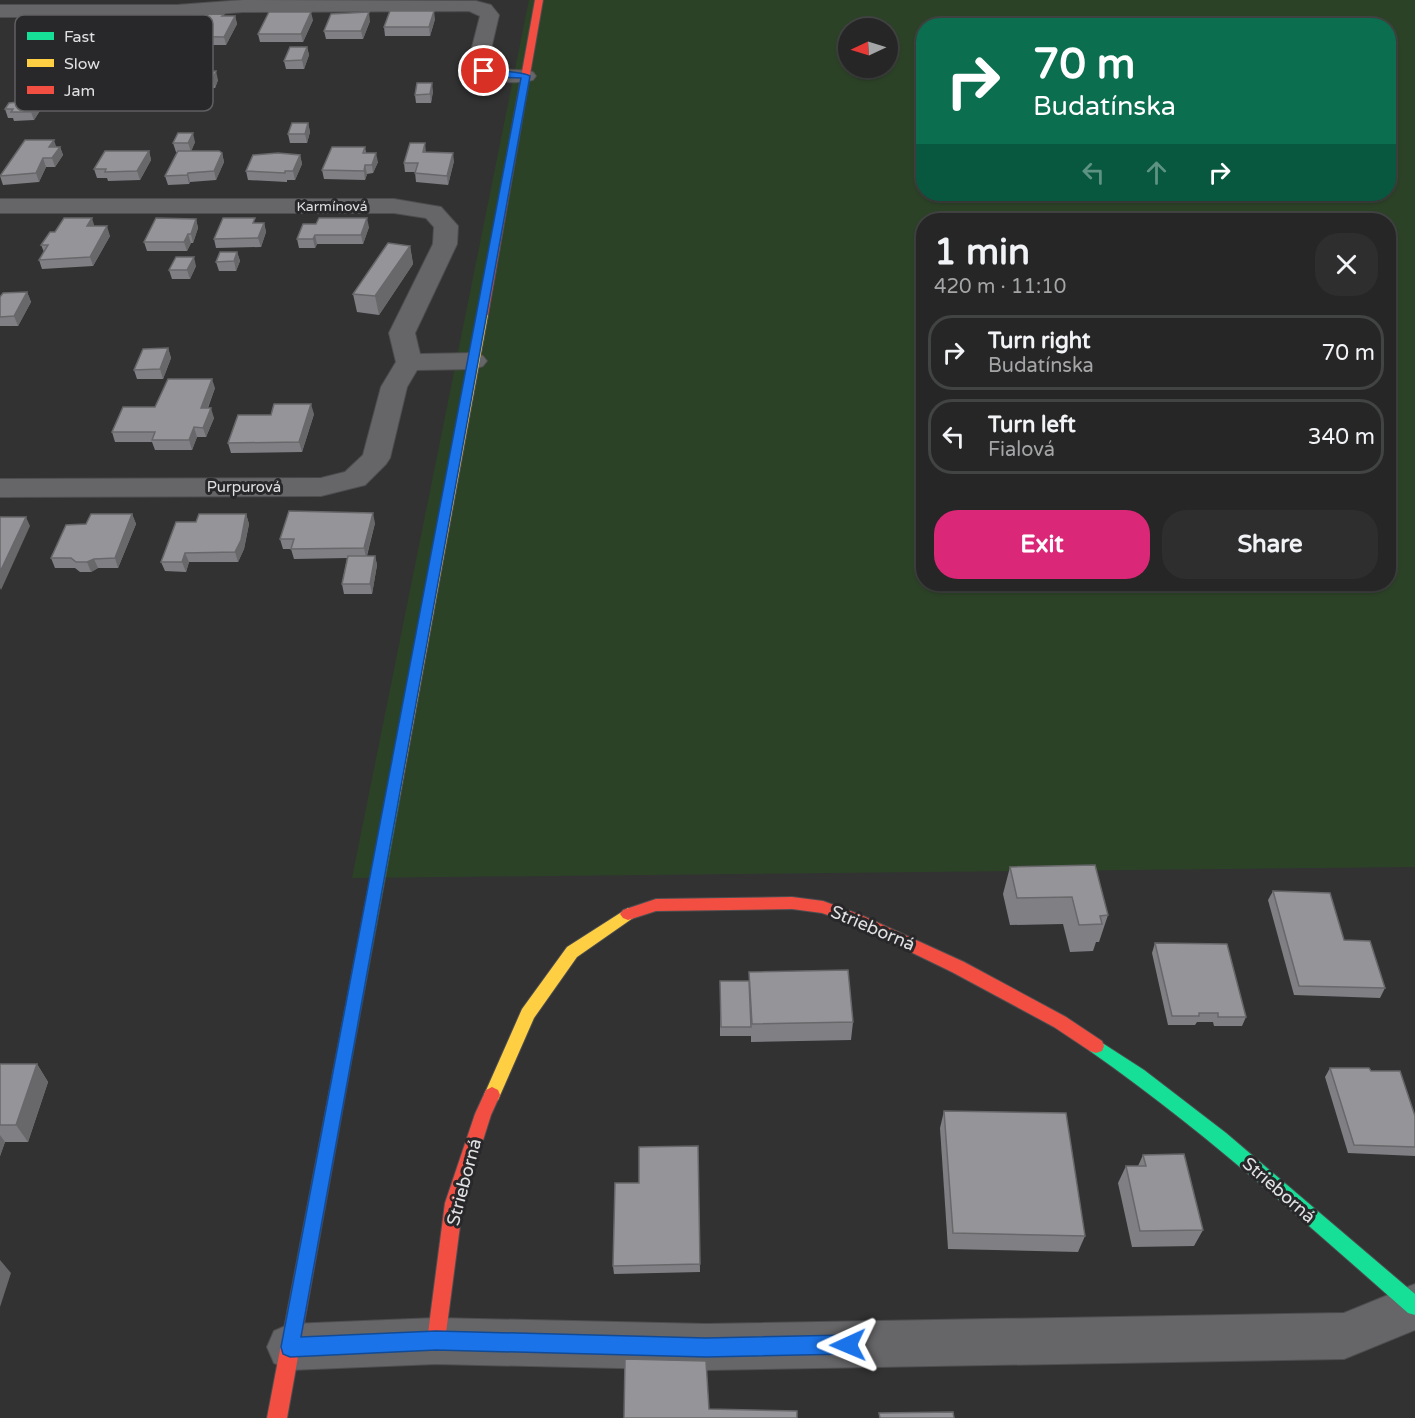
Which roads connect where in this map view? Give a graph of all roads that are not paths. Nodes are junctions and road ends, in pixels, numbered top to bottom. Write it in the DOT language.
graph roads {
  1 [pos="539,0"];
  2 [pos="0,11"];
  3 [pos="526,76"];
  4 [pos="0,206"];
  5 [pos="474,361"];
  6 [pos="409,362"];
  7 [pos="0,488"];
  8 [pos="1415,1307"];
  9 [pos="436,1341"];
  10 [pos="290,1347"];
  11 [pos="277,1418"];
  1 -- 3 [label="street"];
  2 -- 3 [label="street"];
  3 -- 5 [label="street"];
  4 -- 6 [label="street, Karmínová"];
  5 -- 6 [label="street"];
  5 -- 10 [label="street"];
  6 -- 7 [label="street, Purpurová"];
  8 -- 9 [label="street, Strieborná"];
  8 -- 9 [label="street, Strieborná"];
  9 -- 10 [label="street, Strieborná"];
  10 -- 11 [label="street"];
}
